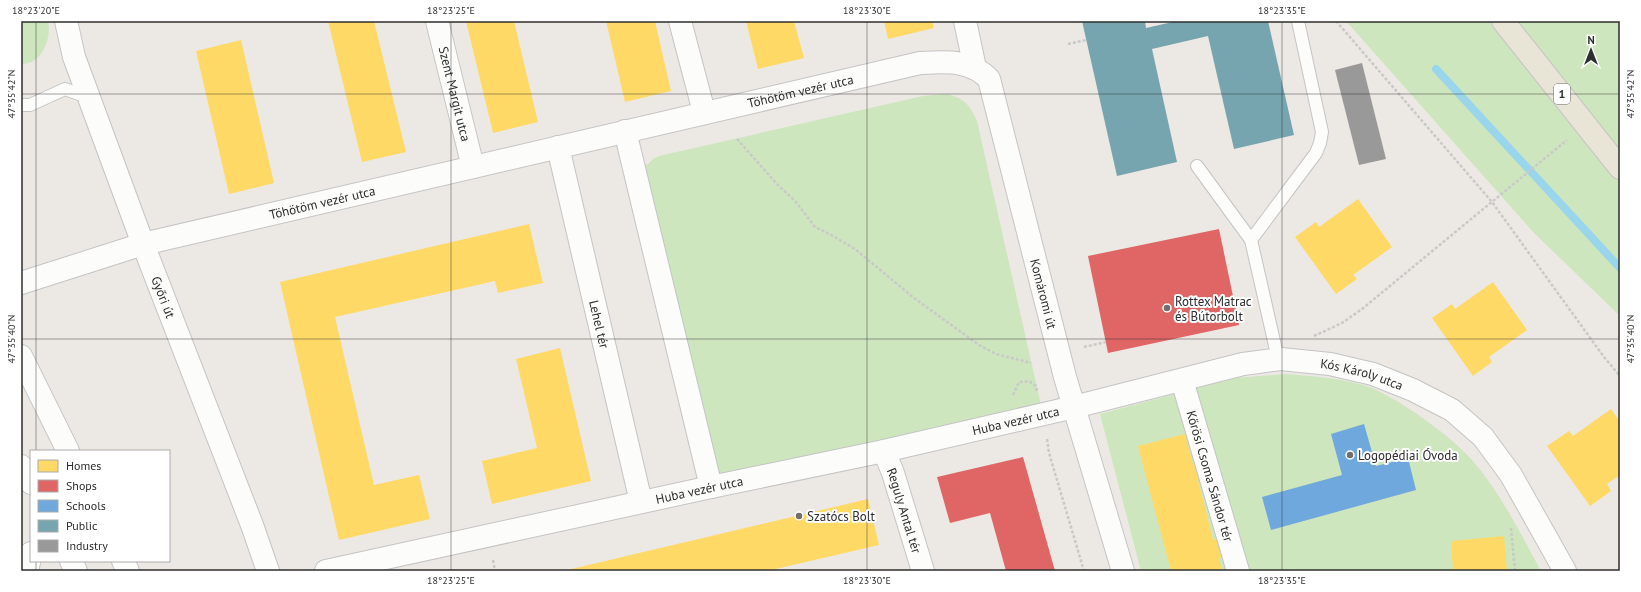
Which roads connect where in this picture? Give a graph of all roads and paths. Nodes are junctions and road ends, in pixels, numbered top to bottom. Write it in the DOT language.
graph roads {
  1 [pos="66,21"];
  2 [pos="437,21"];
  3 [pos="680,21"];
  4 [pos="965,21"];
  5 [pos="1298,21"];
  6 [pos="1336,21"];
  7 [pos="1503,21"];
  8 [pos="1086,40"];
  9 [pos="1068,44"];
  10 [pos="975,68"];
  11 [pos="90,98"];
  12 [pos="21,105"];
  13 [pos="704,112"];
  14 [pos="625,131"];
  15 [pos="737,139"];
  16 [pos="1568,139"];
  17 [pos="558,147"];
  18 [pos="1197,166"];
  19 [pos="473,167"];
  20 [pos="1620,168"];
  21 [pos="1492,202"];
  22 [pos="1251,240"];
  23 [pos="143,244"];
  24 [pos="21,283"];
  25 [pos="1312,337"];
  26 [pos="1106,342"];
  27 [pos="1084,347"];
  28 [pos="1276,350"];
  29 [pos="21,356"];
  30 [pos="1031,363"];
  31 [pos="1620,376"];
  32 [pos="1182,380"];
  33 [pos="1074,407"];
  34 [pos="1042,414"];
  35 [pos="68,450"];
  36 [pos="884,451"];
  37 [pos="21,466"];
  38 [pos="30,481"];
  39 [pos="711,487"];
  40 [pos="641,502"];
  41 [pos="1510,520"];
  42 [pos="30,558"];
  43 [pos="72,562"];
  44 [pos="124,562"];
  45 [pos="27,571"];
  46 [pos="76,571"];
  47 [pos="128,571"];
  48 [pos="268,571"];
  49 [pos="326,571"];
  50 [pos="923,571"];
  51 [pos="1084,571"];
  52 [pos="1123,571"];
  53 [pos="1238,571"];
  54 [pos="1515,571"];
  55 [pos="1565,571"];
  1 -- 11 [label="street, Győri út"];
  2 -- 19 [label="street, Szent Margit utca"];
  3 -- 13 [label="street"];
  4 -- 10 [label="street"];
  5 -- 22 [label="lane"];
  6 -- 21 [label="path"];
  7 -- 20 [label="main road, 1"];
  8 -- 9 [label="path"];
  10 -- 13 [label="street, Töhötöm vezér utca"];
  10 -- 33 [label="street, Komáromi út"];
  11 -- 12 [label="lane"];
  11 -- 23 [label="street, Győri út"];
  13 -- 14 [label="street, Töhötöm vezér utca"];
  14 -- 17 [label="street, Töhötöm vezér utca"];
  14 -- 39 [label="street"];
  15 -- 30 [label="path"];
  16 -- 21 [label="path"];
  17 -- 19 [label="street, Töhötöm vezér utca"];
  17 -- 40 [label="street, Lehel tér"];
  18 -- 22 [label="lane"];
  19 -- 23 [label="street, Töhötöm vezér utca"];
  21 -- 25 [label="path"];
  21 -- 31 [label="path"];
  22 -- 28 [label="lane"];
  23 -- 24 [label="street, Töhötöm vezér utca"];
  23 -- 48 [label="street, Győri út"];
  26 -- 27 [label="path"];
  29 -- 35 [label="street"];
  32 -- 33 [label="street, Kós Károly utca"];
  32 -- 53 [label="street, Kőrösi Csoma Sándor tér"];
  32 -- 55 [label="street, Kós Károly utca"];
  33 -- 34 [label="street, Huba vezér utca"];
  33 -- 52 [label="street, Komáromi út"];
  34 -- 36 [label="street, Huba vezér utca"];
  34 -- 51 [label="path"];
  36 -- 39 [label="street, Huba vezér utca"];
  36 -- 50 [label="street, Reguly Antal tér"];
  37 -- 38 [label="street"];
  39 -- 40 [label="street, Huba vezér utca"];
  40 -- 49 [label="street, Huba vezér utca"];
  41 -- 54 [label="path"];
  42 -- 45 [label="street"];
  43 -- 46 [label="street"];
  44 -- 47 [label="street"];
}
